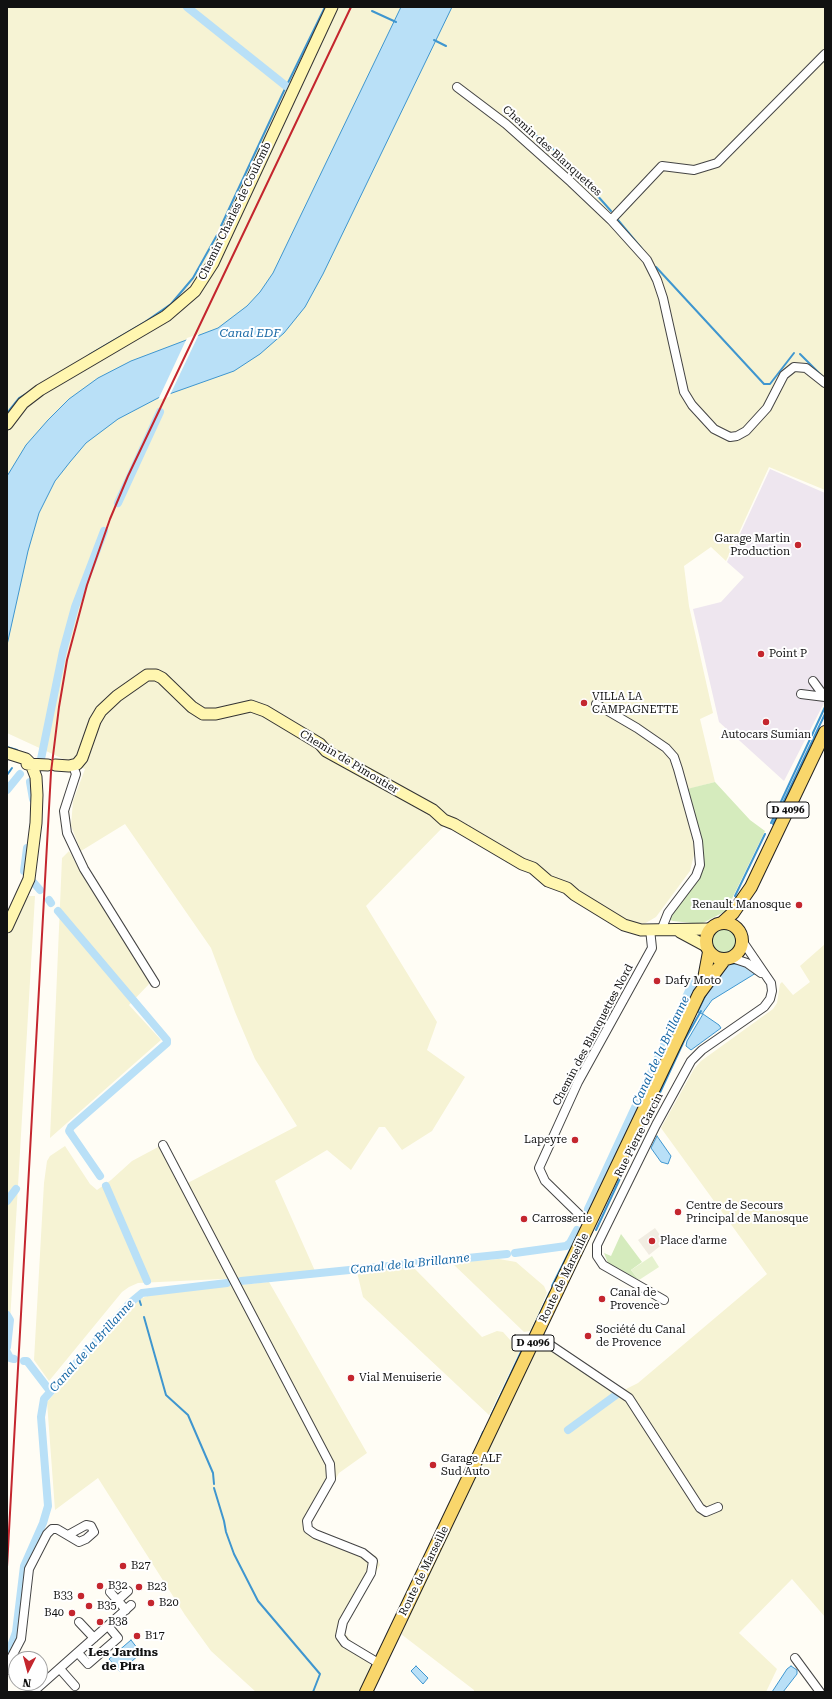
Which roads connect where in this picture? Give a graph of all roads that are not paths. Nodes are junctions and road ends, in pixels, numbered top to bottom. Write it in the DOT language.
graph roads {
  1 [pos="332,7"];
  2 [pos="825,54"];
  3 [pos="457,87"];
  4 [pos="611,220"];
  5 [pos="825,383"];
  6 [pos="7,424"];
  7 [pos="813,681"];
  8 [pos="801,694"];
  9 [pos="824,697"];
  10 [pos="596,704"];
  11 [pos="825,732"];
  12 [pos="11,755"];
  13 [pos="73,766"];
  14 [pos="30,767"];
  15 [pos="751,887"];
  16 [pos="723,922"];
  17 [pos="7,927"];
  18 [pos="662,928"];
  19 [pos="650,929"];
  20 [pos="674,929"];
  21 [pos="710,929"];
  22 [pos="742,937"];
  23 [pos="708,949"];
  24 [pos="729,958"];
  25 [pos="770,981"];
  26 [pos="155,983"];
  27 [pos="700,994"];
  28 [pos="163,1145"];
  29 [pos="590,1225"];
  30 [pos="664,1300"];
  31 [pos="537,1336"];
  32 [pos="718,1507"];
  33 [pos="68,1535"];
  34 [pos="128,1591"];
  35 [pos="110,1592"];
  36 [pos="118,1600"];
  37 [pos="79,1622"];
  38 [pos="108,1626"];
  39 [pos="94,1638"];
  40 [pos="78,1653"];
  41 [pos="795,1658"];
  42 [pos="380,1664"];
  43 [pos="60,1669"];
  44 [pos="7,1670"];
  45 [pos="75,1686"];
  46 [pos="34,1692"];
  47 [pos="366,1692"];
  48 [pos="820,1692"];
  1 -- 6 [label="main road, Chemin Charles de Coulomb"];
  2 -- 4 [label="street"];
  3 -- 4 [label="street, Chemin des Blanquettes"];
  4 -- 5 [label="street, Chemin des Blanquettes"];
  7 -- 9 [label="street"];
  8 -- 9 [label="street"];
  10 -- 18 [label="street"];
  11 -- 15 [label="main road, D 4096"];
  12 -- 14 [label="main road"];
  13 -- 14 [label="main road"];
  13 -- 19 [label="main road, Chemin de Pimoutier"];
  13 -- 26 [label="street"];
  14 -- 17 [label="main road"];
  15 -- 16 [label="main road, D 4096"];
  15 -- 22 [label="main road, D 4096"];
  16 -- 21 [label="main road"];
  16 -- 22 [label="main road"];
  18 -- 19 [label="main road, Chemin de Pimoutier"];
  18 -- 20 [label="main road, Chemin de Pimoutier"];
  19 -- 29 [label="street, Chemin des Blanquettes Nord"];
  20 -- 21 [label="main road, Chemin de Pimoutier"];
  20 -- 23 [label="main road, Chemin de Pimoutier"];
  21 -- 23 [label="main road"];
  22 -- 24 [label="main road"];
  22 -- 25 [label="street"];
  23 -- 24 [label="main road"];
  23 -- 27 [label="main road, Route de Marseille / D 4096"];
  24 -- 25 [label="street"];
  24 -- 27 [label="main road, Route de Marseille / D 4096"];
  25 -- 30 [label="street, Rue Pierre Garcin"];
  27 -- 29 [label="main road, Route de Marseille / D 4096"];
  28 -- 42 [label="street"];
  29 -- 31 [label="main road, Route de Marseille / D 4096"];
  31 -- 32 [label="street"];
  31 -- 42 [label="main road, Route de Marseille / D 4096"];
  33 -- 33 [label="street"];
  33 -- 44 [label="street"];
  34 -- 36 [label="street"];
  35 -- 36 [label="street"];
  36 -- 38 [label="street"];
  37 -- 39 [label="street"];
  38 -- 39 [label="street"];
  38 -- 40 [label="street"];
  39 -- 40 [label="street"];
  40 -- 43 [label="street"];
  41 -- 48 [label="street"];
  42 -- 47 [label="main road, Route de Marseille / D 4096"];
  43 -- 45 [label="street"];
  43 -- 46 [label="street"];
}
